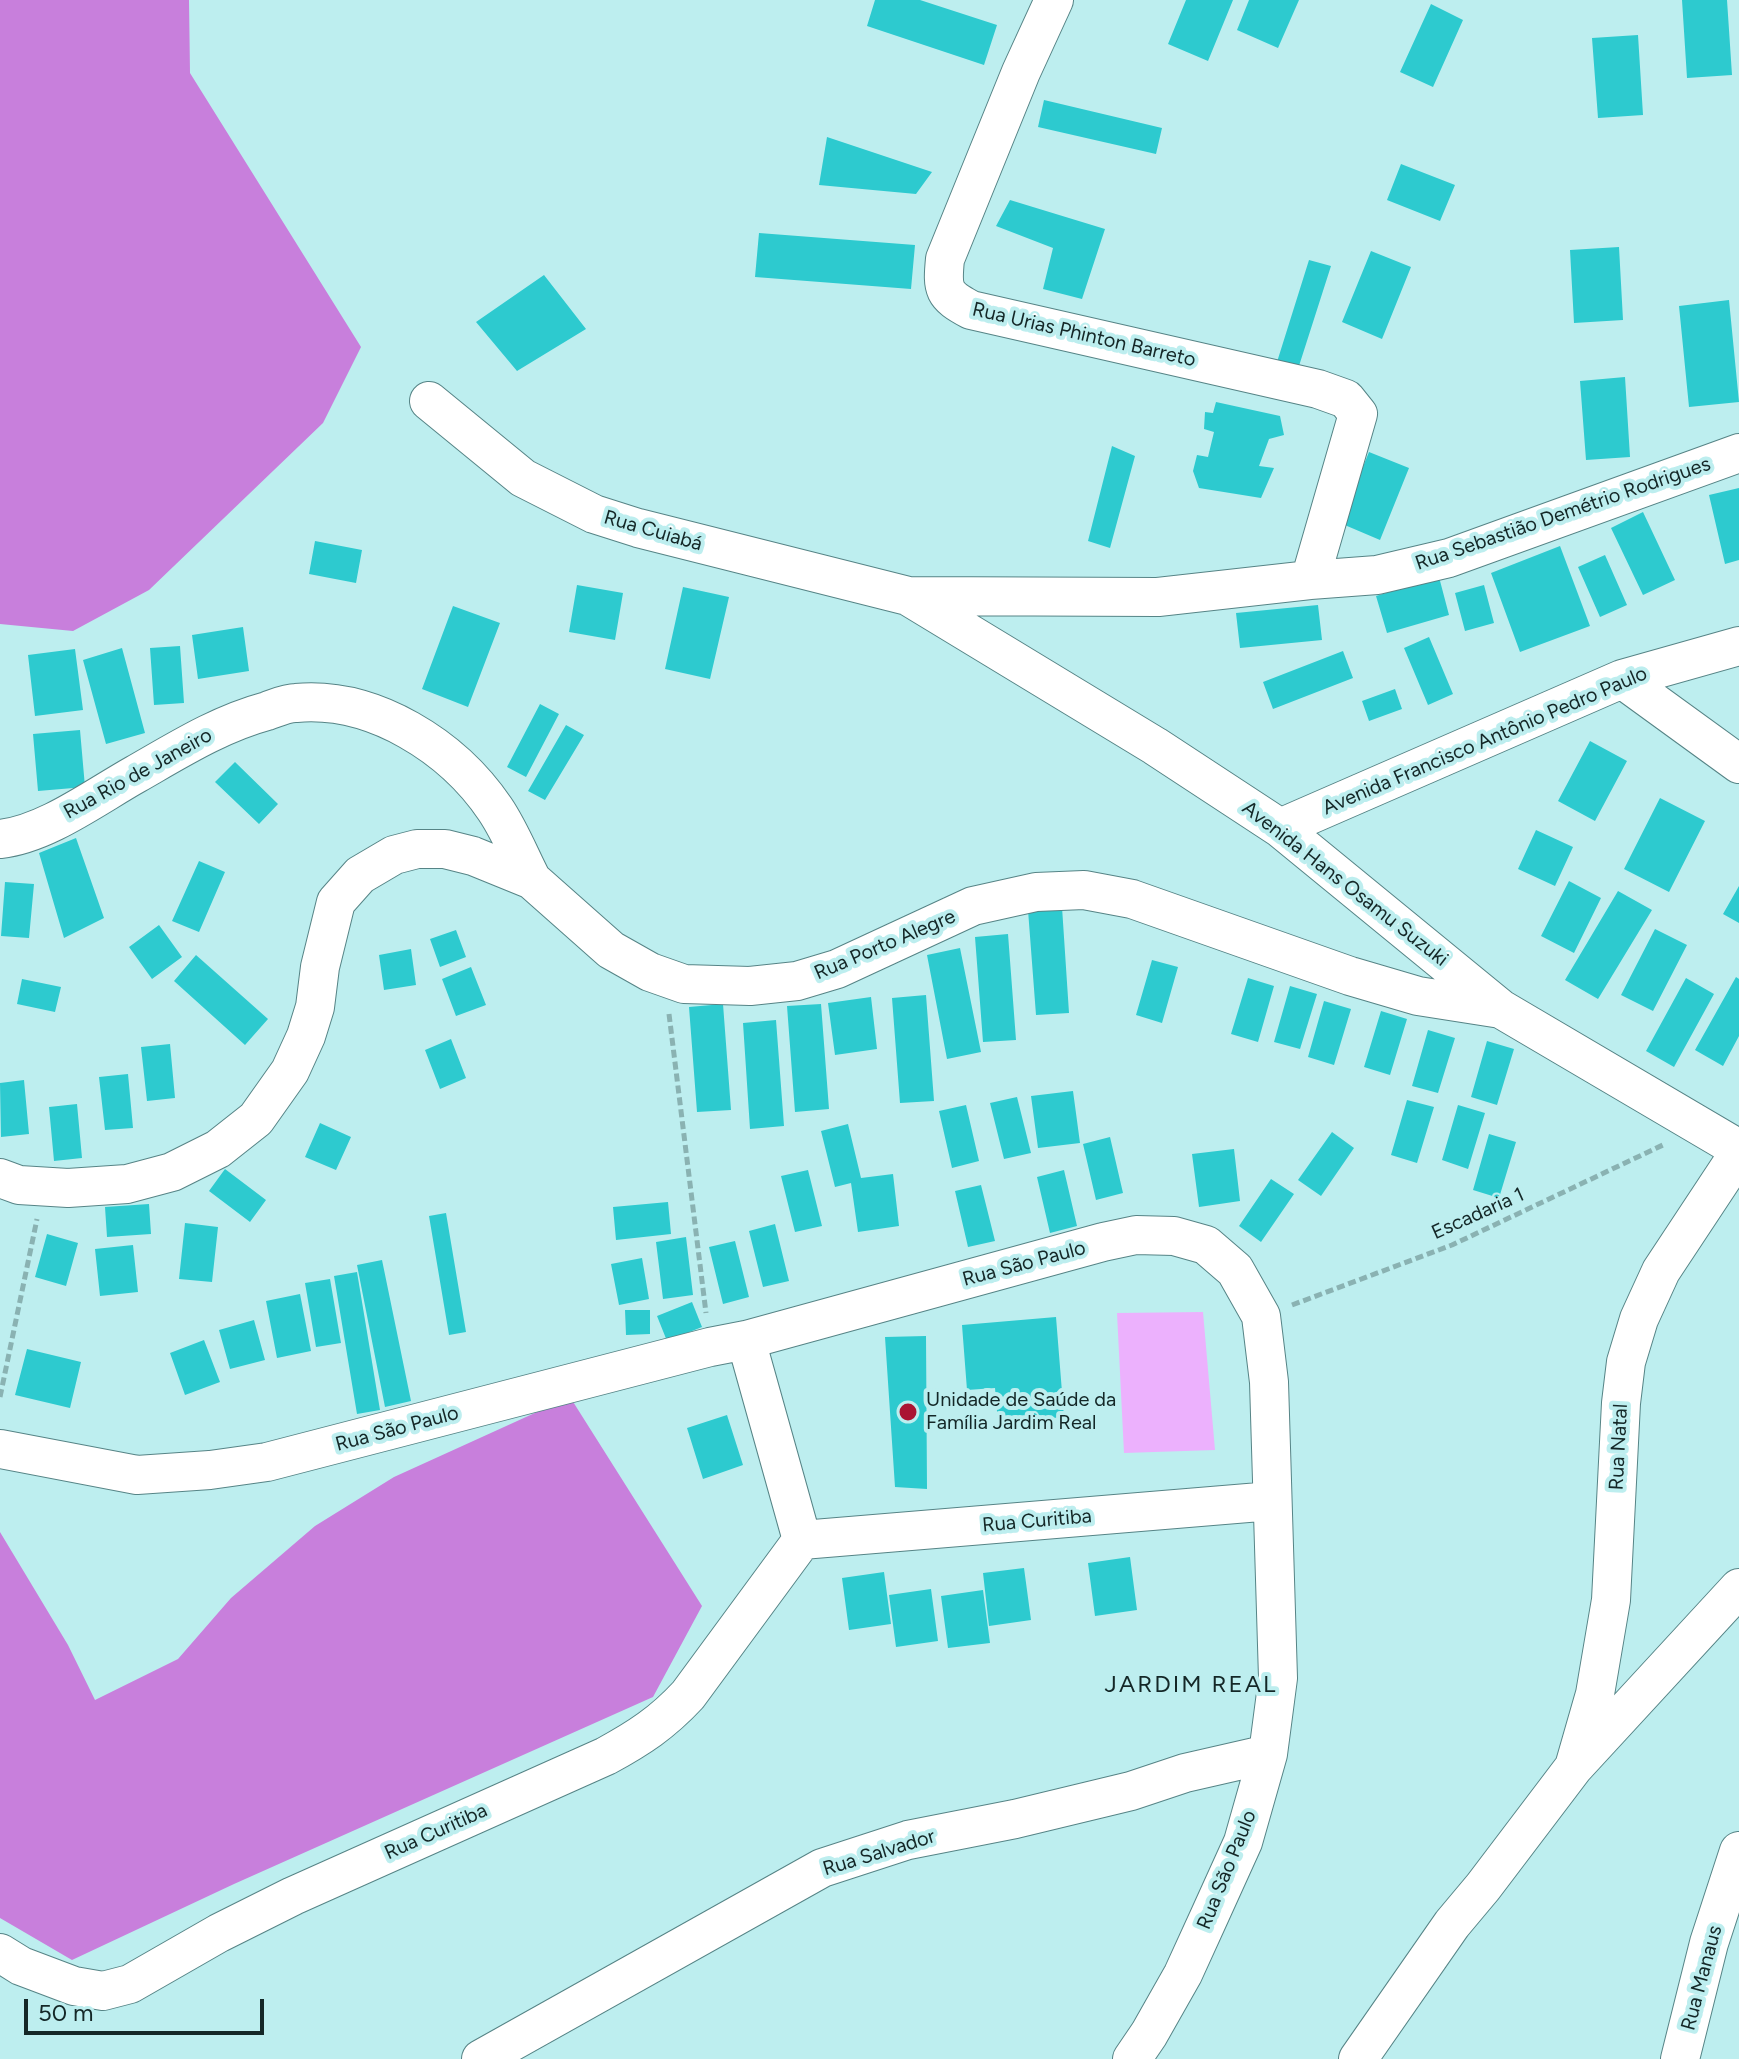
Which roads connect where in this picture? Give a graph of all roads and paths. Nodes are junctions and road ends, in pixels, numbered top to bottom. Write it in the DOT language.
graph roads {
  1 [pos="1054,0"];
  2 [pos="429,401"];
  3 [pos="1739,453"];
  4 [pos="1310,580"];
  5 [pos="908,596"];
  6 [pos="1739,646"];
  7 [pos="1622,679"];
  8 [pos="1739,764"];
  9 [pos="1280,828"];
  10 [pos="0,839"];
  11 [pos="532,880"];
  12 [pos="664,977"];
  13 [pos="1501,1009"];
  14 [pos="1702,1127"];
  15 [pos="1739,1151"];
  16 [pos="0,1178"];
  17 [pos="44,1187"];
  18 [pos="1261,1316"];
  19 [pos="728,1344"];
  20 [pos="0,1397"];
  21 [pos="0,1449"];
  22 [pos="1272,1501"];
  23 [pos="802,1540"];
  24 [pos="1739,1588"];
  25 [pos="1268,1754"];
  26 [pos="1574,1767"];
  27 [pos="1739,1851"];
  28 [pos="0,1953"];
  29 [pos="481,2059"];
  30 [pos="1132,2059"];
  31 [pos="1358,2059"];
  32 [pos="1680,2059"];
  1 -- 4 [label="street, Rua Urias Phinton Barreto"];
  2 -- 5 [label="street, Rua Cuiabá"];
  3 -- 4 [label="street, Rua Sebastião Demétrio Rodrigues"];
  4 -- 5 [label="street, Rua Sebastião Demétrio Rodrigues"];
  5 -- 9 [label="street, Avenida Hans Osamu Suzuki"];
  6 -- 7 [label="street, Avenida Francisco Antônio Pedro Paulo"];
  7 -- 8 [label="street"];
  7 -- 9 [label="street, Avenida Francisco Antônio Pedro Paulo"];
  9 -- 13 [label="street, Avenida Hans Osamu Suzuki"];
  10 -- 11 [label="street, Rua Rio de Janeiro"];
  11 -- 12 [label="street, Rua Porto Alegre"];
  11 -- 17 [label="street, Rua Porto Alegre"];
  12 -- 13 [label="street, Rua Porto Alegre"];
  12 -- 19 [label="path"];
  13 -- 14 [label="street, Avenida Hans Osamu Suzuki"];
  14 -- 15 [label="street, Avenida Hans Osamu Suzuki"];
  14 -- 18 [label="path, Escadaria 1"];
  15 -- 26 [label="street, Rua Natal"];
  16 -- 17 [label="street, Rua Porto Alegre"];
  17 -- 20 [label="path"];
  18 -- 19 [label="street, Rua São Paulo"];
  18 -- 22 [label="street, Rua São Paulo"];
  19 -- 21 [label="street, Rua São Paulo"];
  19 -- 23 [label="street"];
  22 -- 23 [label="street, Rua Curitiba"];
  22 -- 25 [label="street, Rua São Paulo"];
  23 -- 28 [label="street, Rua Curitiba"];
  24 -- 26 [label="street"];
  25 -- 29 [label="street, Rua Salvador"];
  25 -- 30 [label="street, Rua São Paulo"];
  26 -- 31 [label="street"];
  27 -- 32 [label="street, Rua Manaus"];
}
